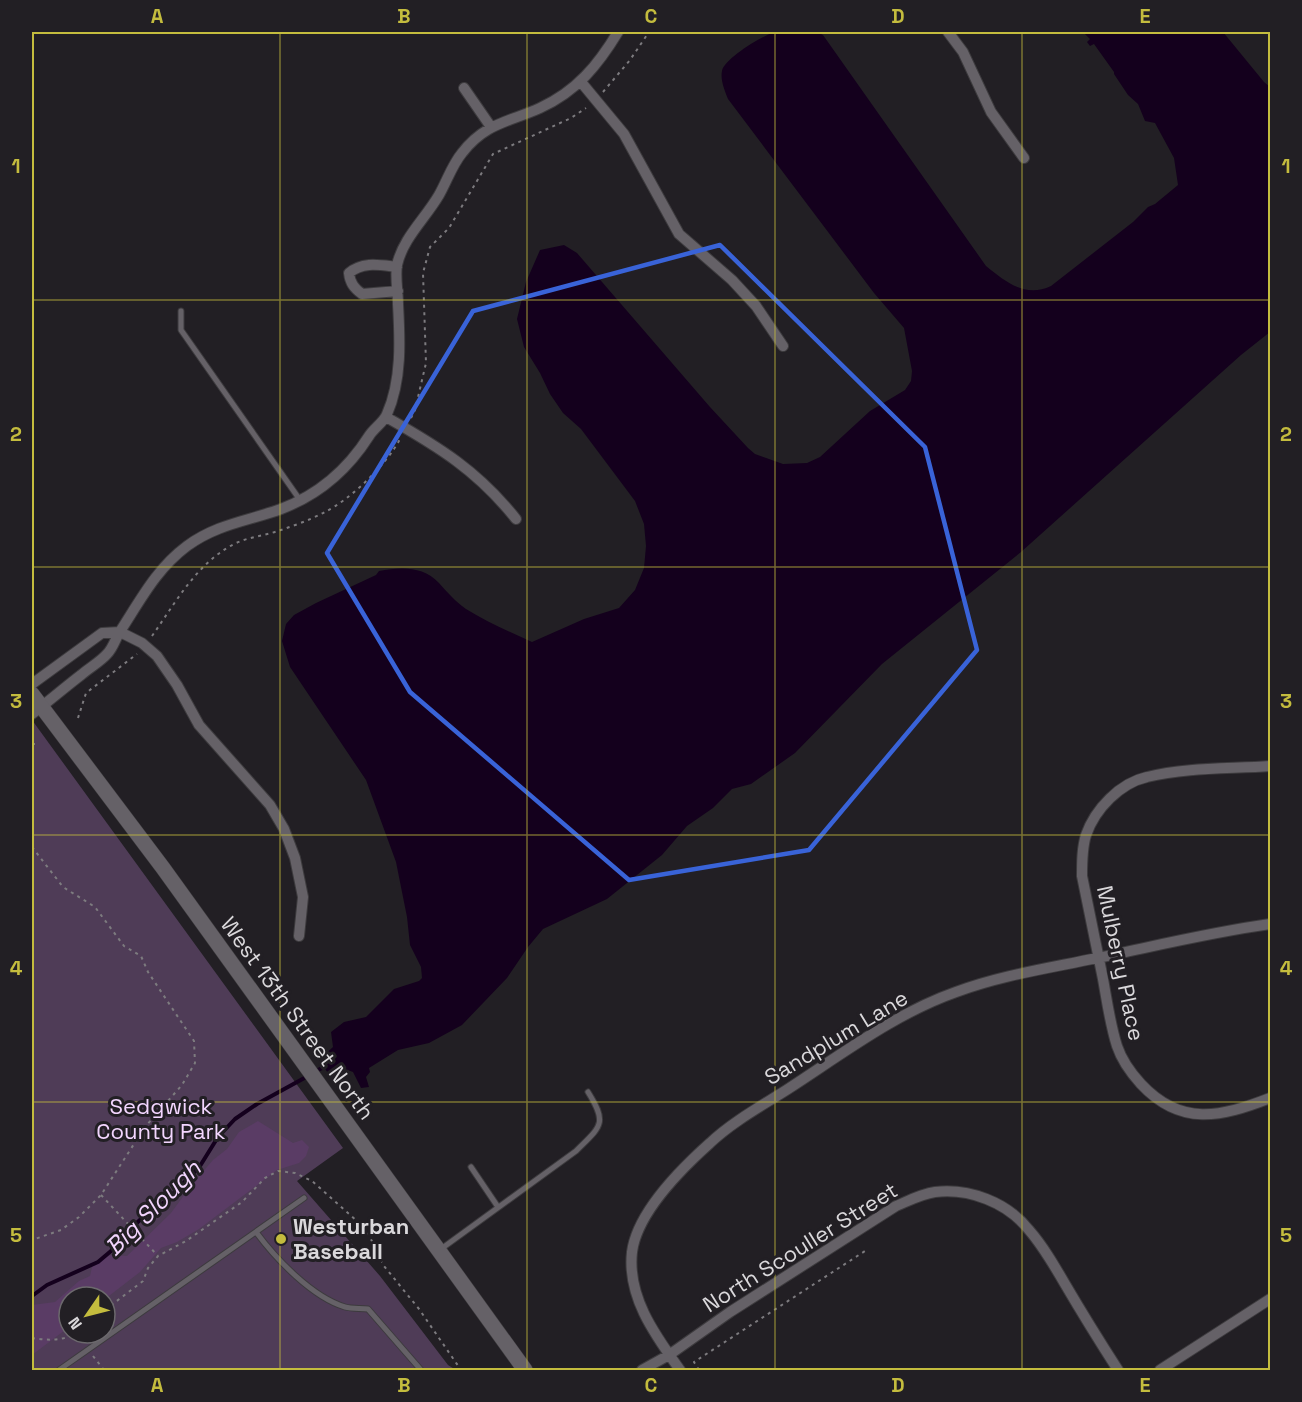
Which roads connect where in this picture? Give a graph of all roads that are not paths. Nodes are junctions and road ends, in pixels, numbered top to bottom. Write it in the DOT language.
graph roads {
  1 [pos="618,32"];
  2 [pos="948,32"];
  3 [pos="581,82"];
  4 [pos="464,88"];
  5 [pos="491,127"];
  6 [pos="1024,158"];
  7 [pos="397,267"];
  8 [pos="398,291"];
  9 [pos="181,311"];
  10 [pos="783,346"];
  11 [pos="386,417"];
  12 [pos="300,500"];
  13 [pos="516,519"];
  14 [pos="120,632"];
  15 [pos="32,684"];
  16 [pos="32,694"];
  17 [pos="36,711"];
  18 [pos="1270,766"];
  19 [pos="1270,924"];
  20 [pos="299,936"];
  21 [pos="1099,958"];
  22 [pos="588,1092"];
  23 [pos="1270,1098"];
  24 [pos="471,1167"];
  25 [pos="304,1198"];
  26 [pos="498,1208"];
  27 [pos="256,1232"];
  28 [pos="438,1251"];
  29 [pos="1270,1299"];
  30 [pos="669,1355"];
  31 [pos="59,1371"];
  32 [pos="421,1371"];
  33 [pos="525,1371"];
  34 [pos="642,1371"];
  35 [pos="680,1371"];
  36 [pos="1118,1371"];
  37 [pos="1160,1371"];
  1 -- 3 [label="street"];
  2 -- 6 [label="street"];
  3 -- 5 [label="street"];
  3 -- 10 [label="street"];
  4 -- 5 [label="street"];
  5 -- 7 [label="street"];
  7 -- 8 [label="street"];
  7 -- 8 [label="street"];
  8 -- 11 [label="street"];
  9 -- 12 [label="lane"];
  11 -- 12 [label="street"];
  11 -- 13 [label="street"];
  12 -- 14 [label="street"];
  14 -- 15 [label="street"];
  14 -- 17 [label="street"];
  14 -- 20 [label="street"];
  16 -- 17 [label="street, West 13th Street North"];
  17 -- 28 [label="street, West 13th Street North"];
  18 -- 21 [label="street, Mulberry Place"];
  19 -- 21 [label="street, Sandplum Lane"];
  21 -- 23 [label="street, Mulberry Place"];
  21 -- 30 [label="street, Sandplum Lane"];
  22 -- 26 [label="lane"];
  24 -- 26 [label="lane"];
  25 -- 27 [label="lane"];
  26 -- 28 [label="lane"];
  27 -- 31 [label="lane"];
  27 -- 32 [label="lane"];
  28 -- 33 [label="street, West 13th Street North"];
  29 -- 37 [label="street"];
  30 -- 34 [label="street, North Scouller Street"];
  30 -- 35 [label="street, Sandplum Lane"];
  30 -- 36 [label="street, North Scouller Street"];
}
